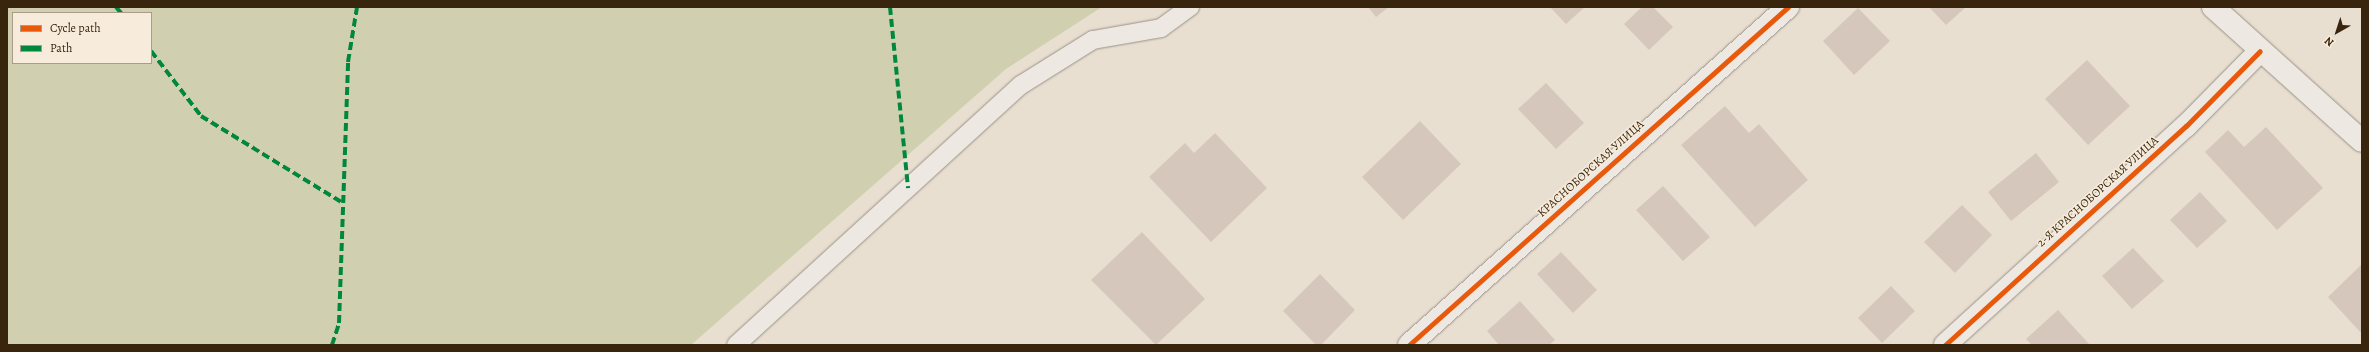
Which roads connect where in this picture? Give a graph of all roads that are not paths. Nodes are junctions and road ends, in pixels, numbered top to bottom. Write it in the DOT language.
graph roads {
  1 [pos="1190,7"];
  2 [pos="1788,7"];
  3 [pos="2213,7"];
  4 [pos="2260,51"];
  5 [pos="2362,141"];
  6 [pos="736,345"];
  7 [pos="1409,345"];
  8 [pos="1945,345"];
  1 -- 6 [label="lane"];
  2 -- 7 [label="street, КРАСНОБОРСКАЯ УЛИЦА"];
  3 -- 4 [label="street"];
  4 -- 5 [label="street"];
  4 -- 8 [label="street, 2-Я КРАСНОБОРСКАЯ УЛИЦА"];
}
